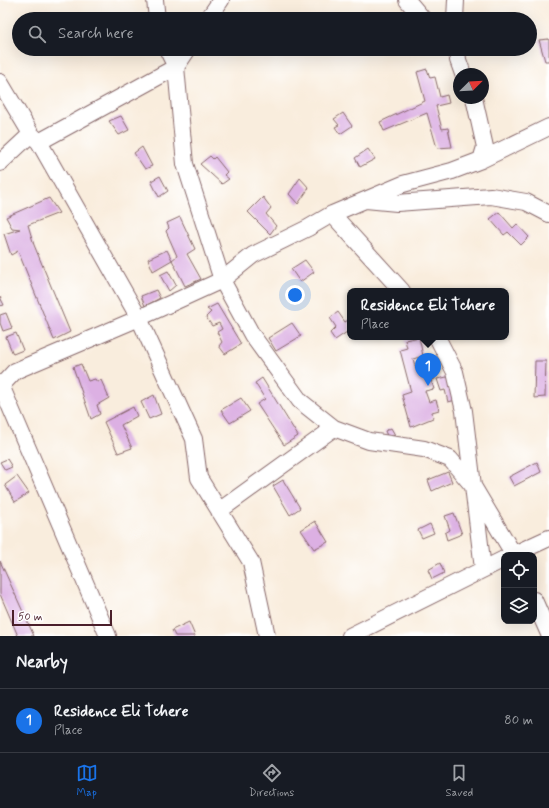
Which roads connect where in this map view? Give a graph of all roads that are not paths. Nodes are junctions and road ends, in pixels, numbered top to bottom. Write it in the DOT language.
graph roads {
  1 [pos="155,0"];
  2 [pos="221,0"];
  3 [pos="407,0"];
  4 [pos="456,0"];
  5 [pos="156,12"];
  6 [pos="213,12"];
  7 [pos="417,12"];
  8 [pos="455,12"];
  9 [pos="170,56"];
  10 [pos="183,56"];
  11 [pos="176,67"];
  12 [pos="0,82"];
  13 [pos="475,104"];
  14 [pos="549,127"];
  15 [pos="35,138"];
  16 [pos="481,160"];
  17 [pos="0,163"];
  18 [pos="364,200"];
  19 [pos="332,214"];
  20 [pos="549,214"];
  21 [pos="222,280"];
  22 [pos="399,288"];
  23 [pos="139,318"];
  24 [pos="439,340"];
  25 [pos="0,385"];
  26 [pos="334,428"];
  27 [pos="473,486"];
  28 [pos="219,511"];
  29 [pos="549,538"];
  30 [pos="509,552"];
  31 [pos="519,552"];
  32 [pos="501,561"];
  33 [pos="483,569"];
  34 [pos="537,607"];
  35 [pos="549,634"];
  36 [pos="108,636"];
  37 [pos="267,636"];
  38 [pos="350,636"];
  1 -- 5 [label="street"];
  2 -- 6 [label="street"];
  3 -- 7 [label="street"];
  4 -- 8 [label="street"];
  9 -- 11 [label="street"];
  10 -- 11 [label="street"];
  11 -- 15 [label="street"];
  11 -- 21 [label="street"];
  12 -- 15 [label="street"];
  13 -- 16 [label="street"];
  14 -- 16 [label="street"];
  15 -- 17 [label="street"];
  15 -- 23 [label="street"];
  16 -- 18 [label="street"];
  18 -- 19 [label="street"];
  18 -- 20 [label="street"];
  19 -- 21 [label="street"];
  19 -- 22 [label="street"];
  21 -- 23 [label="street"];
  21 -- 26 [label="street"];
  23 -- 25 [label="street"];
  23 -- 28 [label="street"];
  24 -- 27 [label="street"];
  25 -- 36 [label="street"];
  26 -- 27 [label="street"];
  26 -- 28 [label="street"];
  27 -- 30 [label="street"];
  27 -- 33 [label="street"];
  28 -- 37 [label="street"];
  29 -- 31 [label="street"];
  32 -- 33 [label="street"];
  33 -- 38 [label="street"];
  34 -- 35 [label="street"];
}
